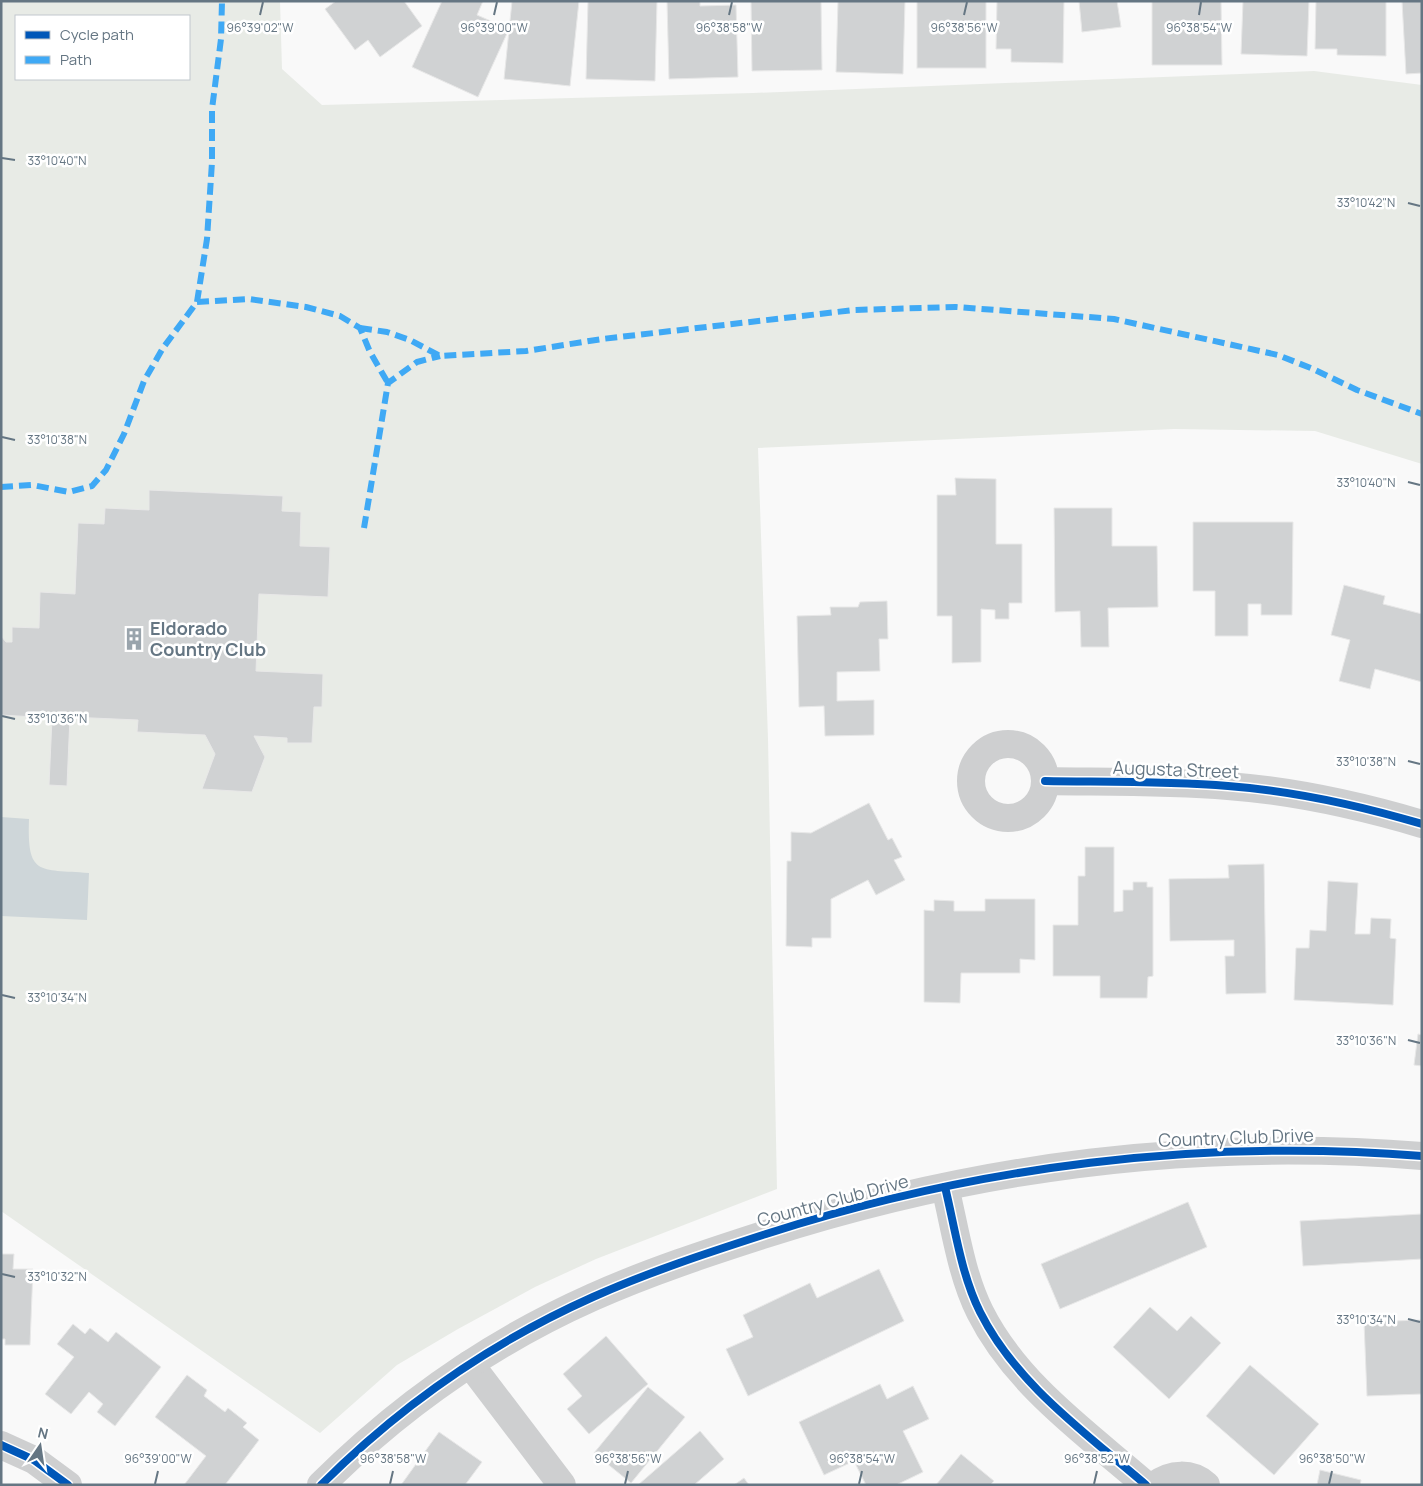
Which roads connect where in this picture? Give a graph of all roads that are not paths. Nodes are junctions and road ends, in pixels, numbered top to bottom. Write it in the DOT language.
graph roads {
  1 [pos="1045,781"];
  2 [pos="1422,824"];
  3 [pos="1422,1156"];
  4 [pos="945,1187"];
  5 [pos="470,1364"];
  6 [pos="1,1445"];
  7 [pos="68,1485"];
  8 [pos="321,1485"];
  9 [pos="562,1485"];
  10 [pos="1146,1485"];
  11 [pos="1155,1485"];
  12 [pos="1206,1485"];
  1 -- 2 [label="street, Augusta Street"];
  3 -- 4 [label="street, Country Club Drive"];
  4 -- 5 [label="street, Country Club Drive"];
  4 -- 10 [label="street"];
  5 -- 8 [label="street, Country Club Drive"];
  5 -- 9 [label="street"];
  6 -- 7 [label="street"];
  11 -- 12 [label="street"];
}
